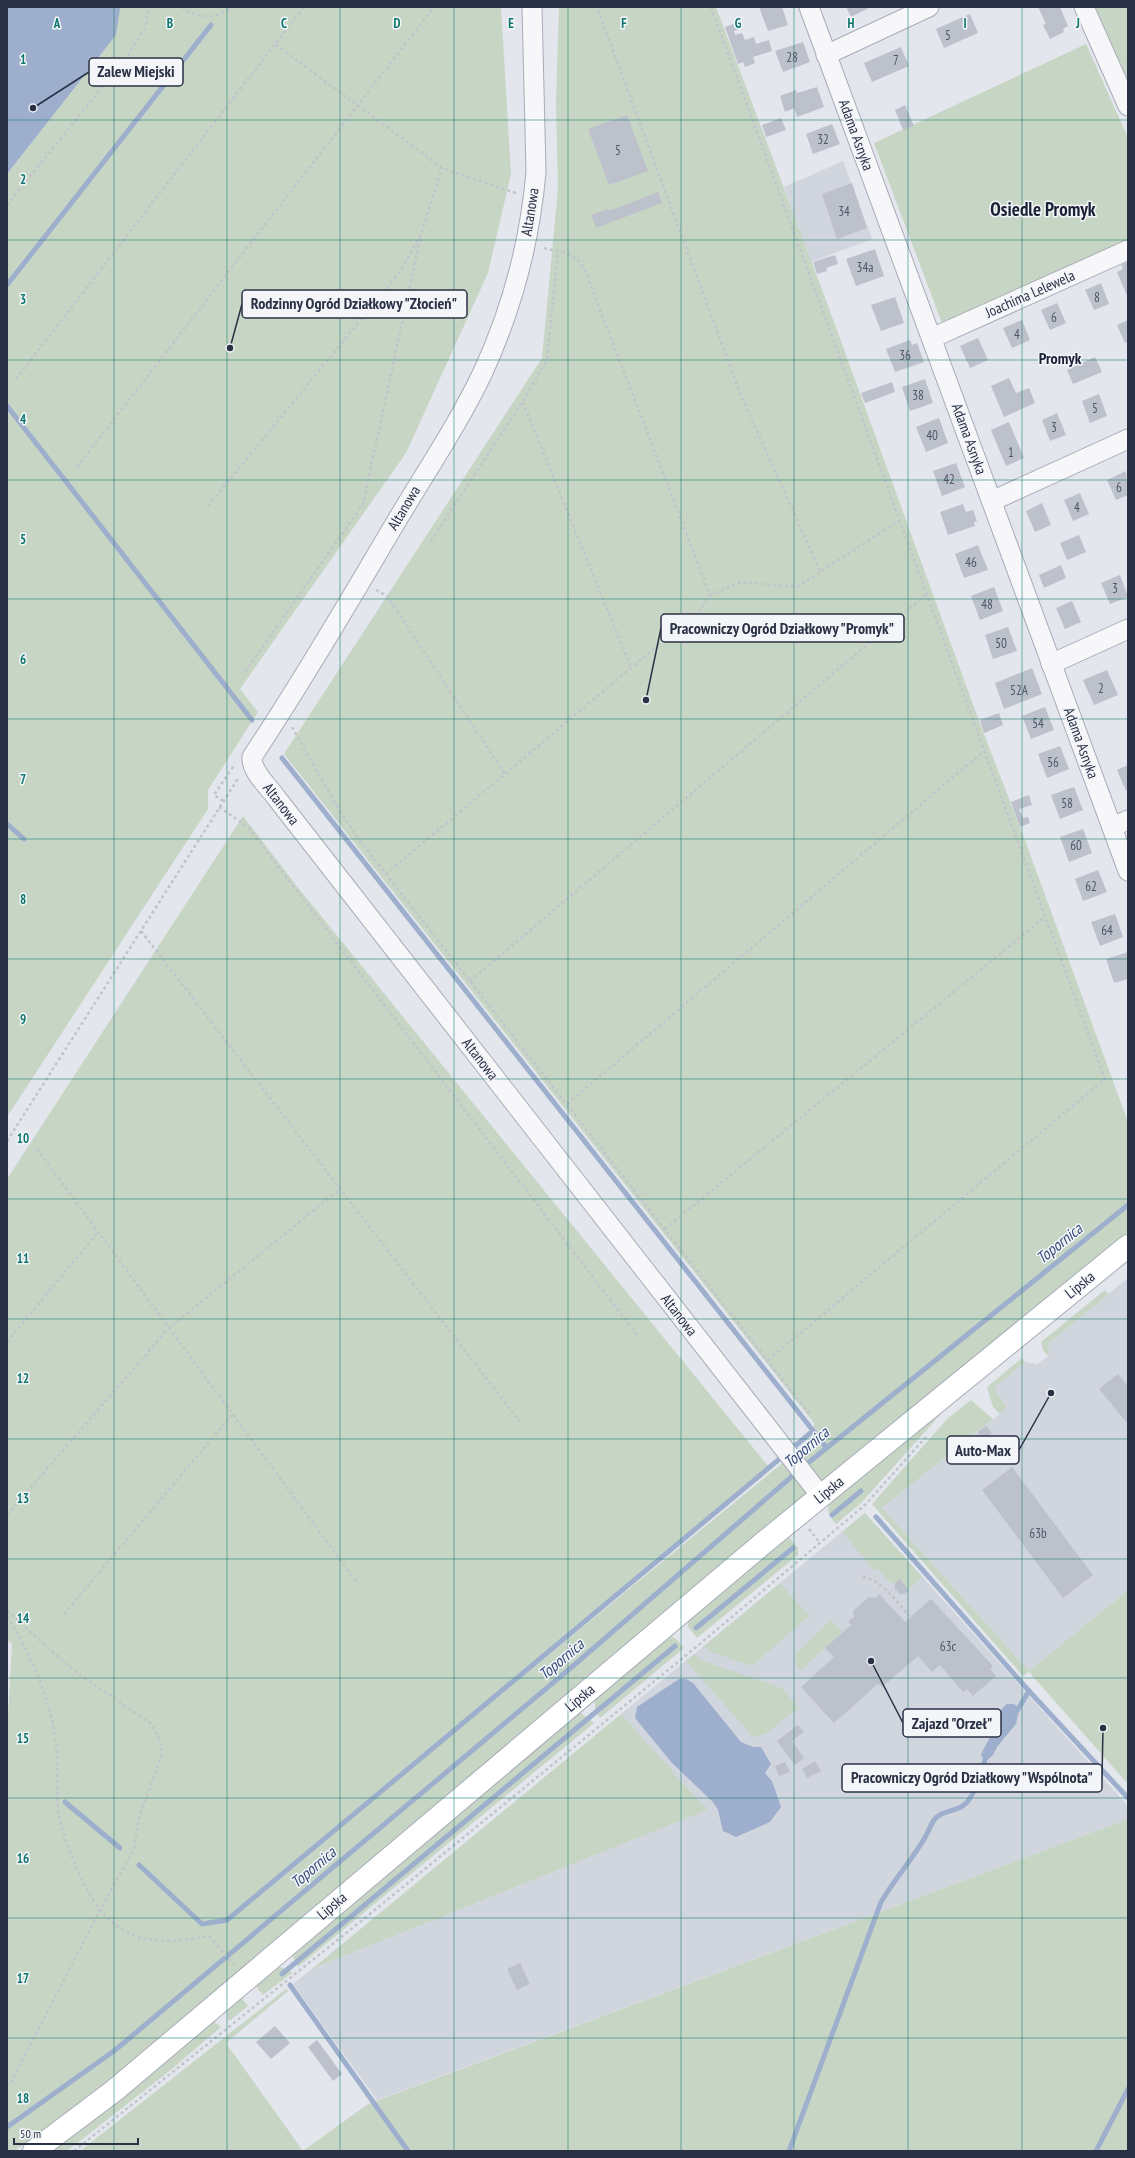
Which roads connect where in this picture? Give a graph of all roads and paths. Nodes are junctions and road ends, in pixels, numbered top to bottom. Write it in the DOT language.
graph roads {
  1 [pos="148,7"];
  2 [pos="182,7"];
  3 [pos="231,7"];
  4 [pos="304,7"];
  5 [pos="434,7"];
  6 [pos="532,7"];
  7 [pos="711,7"];
  8 [pos="809,7"];
  9 [pos="929,7"];
  10 [pos="1084,7"];
  11 [pos="598,10"];
  12 [pos="275,44"];
  13 [pos="826,55"];
  14 [pos="357,106"];
  15 [pos="1128,106"];
  16 [pos="442,168"];
  17 [pos="534,196"];
  18 [pos="7,205"];
  19 [pos="421,234"];
  20 [pos="535,247"];
  21 [pos="1128,250"];
  22 [pos="558,251"];
  23 [pos="932,338"];
  24 [pos="16,379"];
  25 [pos="523,401"];
  26 [pos="1128,439"];
  27 [pos="77,467"];
  28 [pos="992,501"];
  29 [pos="208,506"];
  30 [pos="900,520"];
  31 [pos="431,541"];
  32 [pos="820,572"];
  33 [pos="361,581"];
  34 [pos="927,594"];
  35 [pos="710,595"];
  36 [pos="1128,630"];
  37 [pos="1051,664"];
  38 [pos="631,668"];
  39 [pos="245,672"];
  40 [pos="281,712"];
  41 [pos="984,750"];
  42 [pos="246,757"];
  43 [pos="505,774"];
  44 [pos="223,801"];
  45 [pos="219,807"];
  46 [pos="1120,823"];
  47 [pos="1128,871"];
  48 [pos="386,874"];
  49 [pos="1045,917"];
  50 [pos="141,931"];
  51 [pos="470,981"];
  52 [pos="567,1104"];
  53 [pos="7,1141"];
  54 [pos="37,1149"];
  55 [pos="340,1189"];
  56 [pos="665,1228"];
  57 [pos="98,1232"];
  58 [pos="1128,1246"];
  59 [pos="168,1329"];
  60 [pos="638,1336"];
  61 [pos="7,1342"];
  62 [pos="768,1360"];
  63 [pos="232,1415"];
  64 [pos="811,1416"];
  65 [pos="520,1422"];
  66 [pos="927,1436"];
  67 [pos="815,1490"];
  68 [pos="7,1515"];
  69 [pos="863,1577"];
  70 [pos="358,1584"];
  71 [pos="7,1611"];
  72 [pos="64,1614"];
  73 [pos="7,1616"];
  74 [pos="909,1616"];
  75 [pos="100,1910"];
  76 [pos="237,1968"];
  77 [pos="7,2085"];
  78 [pos="34,2151"];
  79 [pos="74,2151"];
  1 -- 18 [label="path"];
  2 -- 3 [label="path"];
  4 -- 12 [label="path"];
  5 -- 14 [label="path"];
  6 -- 17 [label="street, Altanowa"];
  7 -- 30 [label="path"];
  8 -- 13 [label="street, Adama Asnyka"];
  9 -- 13 [label="street"];
  10 -- 15 [label="street"];
  11 -- 32 [label="path"];
  12 -- 14 [label="path"];
  12 -- 24 [label="path"];
  13 -- 23 [label="street, Adama Asnyka"];
  14 -- 16 [label="path"];
  14 -- 27 [label="path"];
  16 -- 17 [label="path"];
  16 -- 19 [label="path"];
  17 -- 33 [label="street, Altanowa"];
  19 -- 29 [label="path"];
  19 -- 39 [label="path"];
  20 -- 22 [label="path"];
  21 -- 23 [label="street, Joachima Lelewela"];
  22 -- 25 [label="path"];
  22 -- 35 [label="path"];
  23 -- 28 [label="street, Adama Asnyka"];
  25 -- 31 [label="path"];
  25 -- 38 [label="path"];
  26 -- 28 [label="street"];
  28 -- 37 [label="street, Adama Asnyka"];
  30 -- 32 [label="path"];
  30 -- 34 [label="path"];
  32 -- 35 [label="path"];
  33 -- 40 [label="street, Altanowa"];
  33 -- 43 [label="path"];
  34 -- 41 [label="path"];
  34 -- 51 [label="path"];
  35 -- 38 [label="path"];
  36 -- 37 [label="street"];
  37 -- 46 [label="street, Adama Asnyka"];
  38 -- 43 [label="path"];
  40 -- 42 [label="street, Altanowa"];
  40 -- 48 [label="path"];
  41 -- 49 [label="path"];
  41 -- 52 [label="path"];
  42 -- 44 [label="path"];
  42 -- 44 [label="path"];
  42 -- 67 [label="street, Altanowa"];
  43 -- 48 [label="path"];
  44 -- 45 [label="path"];
  45 -- 50 [label="path"];
  45 -- 60 [label="path"];
  46 -- 47 [label="street, Adama Asnyka"];
  48 -- 51 [label="path"];
  49 -- 56 [label="path"];
  49 -- 62 [label="path"];
  50 -- 53 [label="path"];
  50 -- 55 [label="path"];
  51 -- 52 [label="path"];
  52 -- 56 [label="path"];
  54 -- 57 [label="path"];
  55 -- 59 [label="path"];
  55 -- 65 [label="path"];
  56 -- 62 [label="path"];
  57 -- 59 [label="path"];
  57 -- 61 [label="path"];
  58 -- 67 [label="main road, Lipska"];
  59 -- 63 [label="path"];
  59 -- 68 [label="path"];
  62 -- 64 [label="path"];
  63 -- 70 [label="path"];
  63 -- 72 [label="path"];
  66 -- 79 [label="path"];
  67 -- 78 [label="main road, Lipska"];
  69 -- 74 [label="path"];
  71 -- 75 [label="path"];
  73 -- 75 [label="path"];
  75 -- 76 [label="path"];
  75 -- 77 [label="path"];
}
